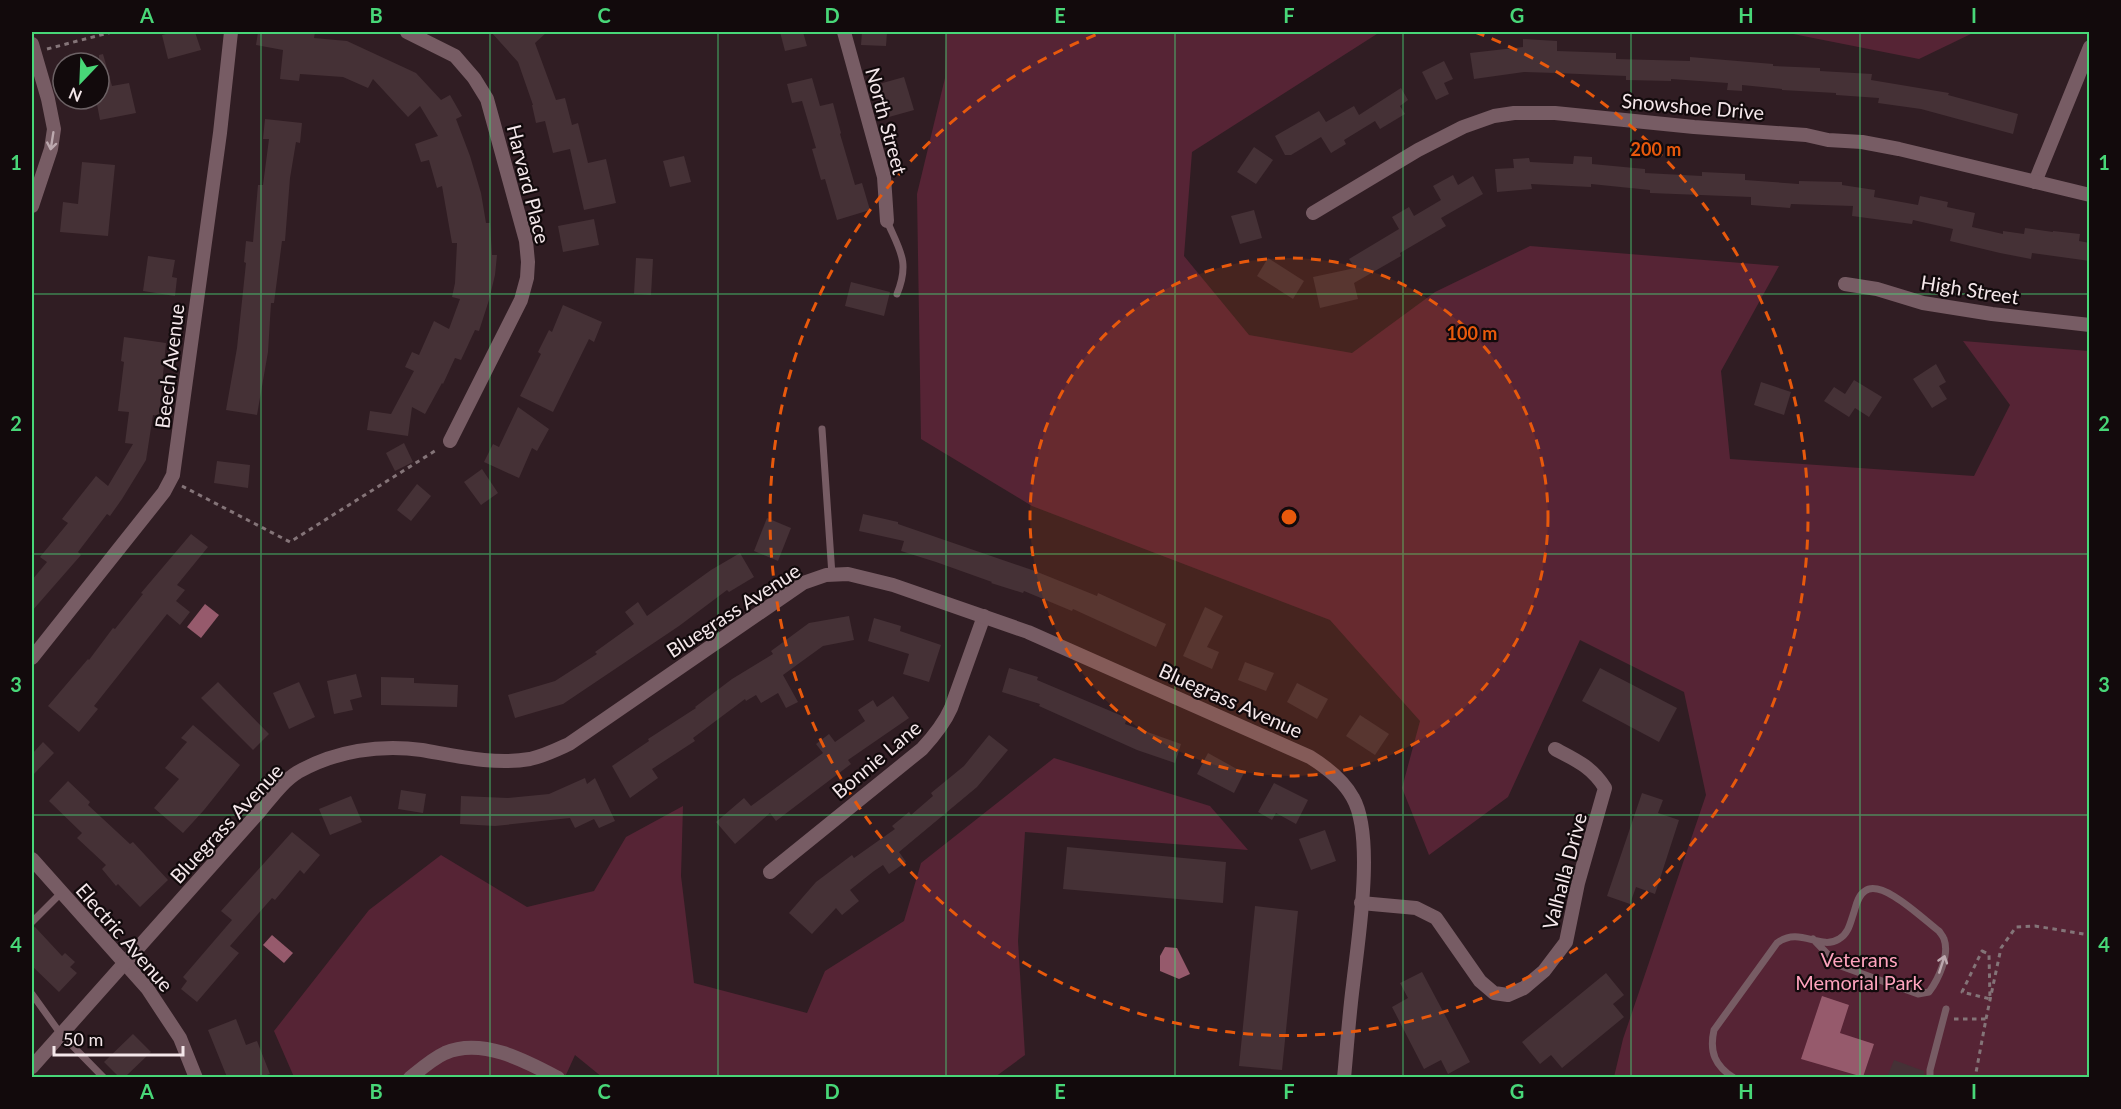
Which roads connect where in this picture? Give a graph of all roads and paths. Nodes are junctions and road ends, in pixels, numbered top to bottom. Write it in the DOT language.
graph roads {
  1 [pos="112,32"];
  2 [pos="231,32"];
  3 [pos="407,32"];
  4 [pos="844,32"];
  5 [pos="2090,47"];
  6 [pos="33,48"];
  7 [pos="2035,182"];
  8 [pos="2090,195"];
  9 [pos="32,206"];
  10 [pos="1313,213"];
  11 [pos="887,221"];
  12 [pos="1845,284"];
  13 [pos="897,294"];
  14 [pos="2090,325"];
  15 [pos="822,429"];
  16 [pos="450,441"];
  17 [pos="171,481"];
  18 [pos="832,575"];
  19 [pos="984,616"];
  20 [pos="32,658"];
  21 [pos="1555,749"];
  22 [pos="32,859"];
  23 [pos="770,872"];
  24 [pos="62,893"];
  25 [pos="1361,903"];
  26 [pos="32,922"];
  27 [pos="2090,935"];
  28 [pos="1813,939"];
  29 [pos="124,963"];
  30 [pos="32,994"];
  31 [pos="1990,999"];
  32 [pos="1946,1009"];
  33 [pos="1944,1019"];
  34 [pos="1986,1019"];
  35 [pos="60,1033"];
  36 [pos="32,1067"];
  37 [pos="104,1077"];
  38 [pos="196,1077"];
  39 [pos="410,1077"];
  40 [pos="558,1077"];
  41 [pos="1344,1077"];
  42 [pos="1734,1077"];
  43 [pos="1930,1077"];
  44 [pos="1975,1077"];
  1 -- 6 [label="path"];
  2 -- 17 [label="street, Beech Avenue"];
  3 -- 16 [label="street, Harvard Place"];
  4 -- 11 [label="street, North Street"];
  5 -- 7 [label="street"];
  6 -- 9 [label="street, one-way"];
  7 -- 8 [label="street, Snowshoe Drive"];
  7 -- 10 [label="street, Snowshoe Drive"];
  11 -- 13 [label="lane"];
  12 -- 14 [label="street, High Street"];
  15 -- 18 [label="lane"];
  16 -- 17 [label="path"];
  17 -- 20 [label="street, Beech Avenue"];
  18 -- 19 [label="street, Bluegrass Avenue"];
  18 -- 29 [label="street, Bluegrass Avenue"];
  19 -- 23 [label="street, Bonnie Lane"];
  19 -- 25 [label="street, Bluegrass Avenue"];
  21 -- 25 [label="street, Valhalla Drive"];
  22 -- 24 [label="street, Electric Avenue"];
  24 -- 26 [label="lane"];
  24 -- 29 [label="street, Electric Avenue"];
  25 -- 41 [label="street, Bluegrass Avenue"];
  27 -- 31 [label="path"];
  28 -- 28 [label="lane, one-way"];
  28 -- 42 [label="lane"];
  29 -- 35 [label="street, Bluegrass Avenue"];
  29 -- 38 [label="street, Electric Avenue"];
  30 -- 35 [label="lane"];
  31 -- 31 [label="path"];
  31 -- 34 [label="path"];
  32 -- 33 [label="lane"];
  33 -- 34 [label="path"];
  33 -- 43 [label="lane"];
  34 -- 44 [label="path"];
  35 -- 36 [label="street, Bluegrass Avenue"];
  35 -- 37 [label="lane"];
  39 -- 40 [label="street"];
}
